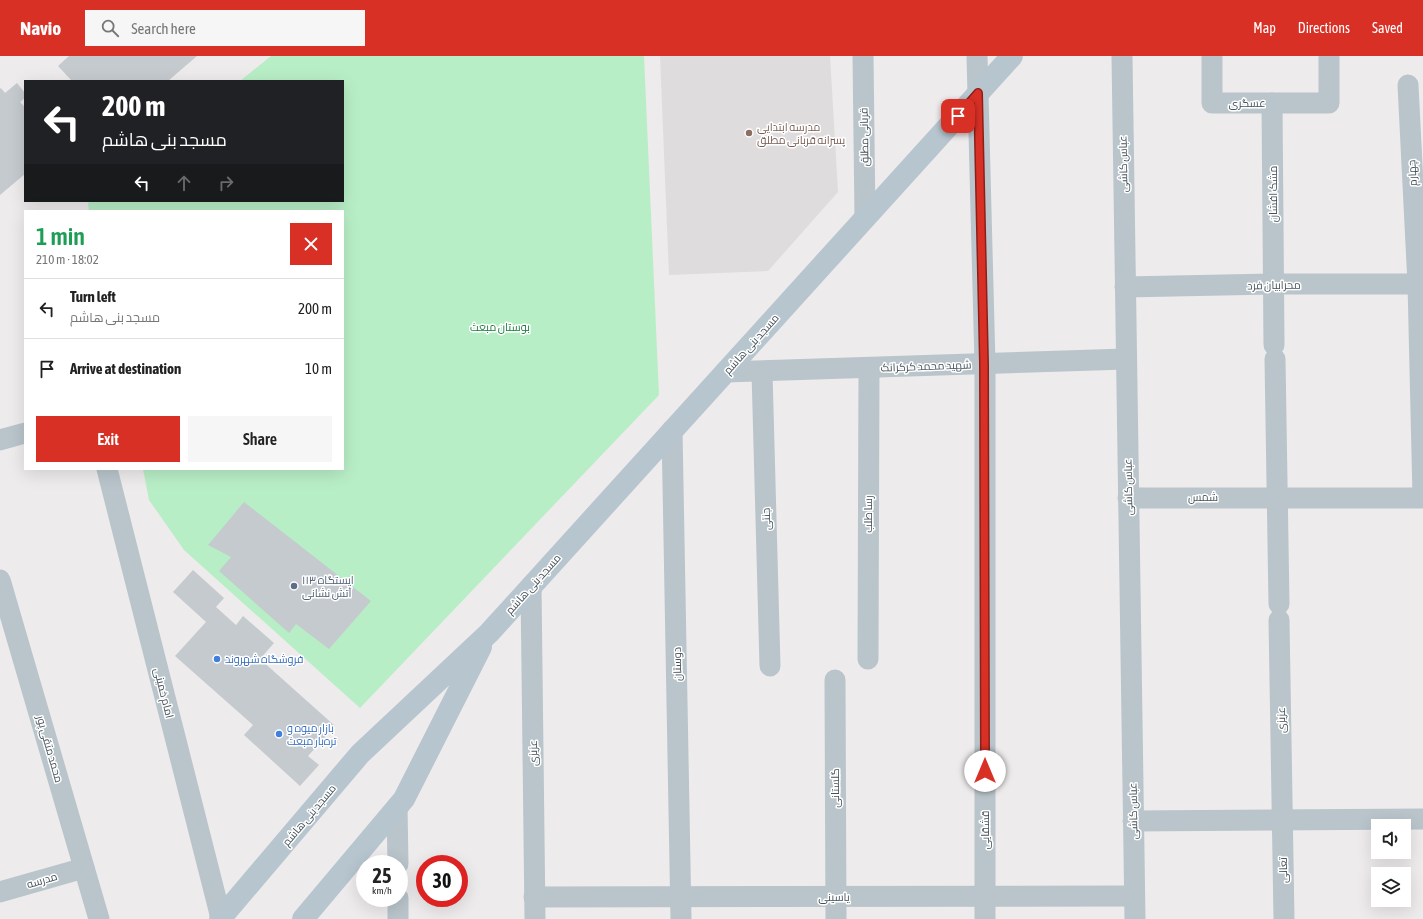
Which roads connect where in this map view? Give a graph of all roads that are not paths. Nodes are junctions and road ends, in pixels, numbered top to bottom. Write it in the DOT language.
graph roads {
  1 [pos="863,56"];
  2 [pos="978,56"];
  3 [pos="1012,56"];
  4 [pos="1122,56"];
  5 [pos="1212,56"];
  6 [pos="1329,56"];
  7 [pos="1408,85"];
  8 [pos="978,93"];
  9 [pos="1272,103"];
  10 [pos="866,218"];
  11 [pos="1273,284"];
  12 [pos="1420,284"];
  13 [pos="1125,287"];
  14 [pos="1126,359"];
  15 [pos="984,364"];
  16 [pos="869,368"];
  17 [pos="726,372"];
  18 [pos="762,372"];
  19 [pos="672,430"];
  20 [pos="24,433"];
  21 [pos="0,440"];
  22 [pos="107,470"];
  23 [pos="1128,498"];
  24 [pos="1277,498"];
  25 [pos="1423,498"];
  26 [pos="0,580"];
  27 [pos="531,586"];
  28 [pos="489,633"];
  29 [pos="868,660"];
  30 [pos="770,666"];
  31 [pos="835,680"];
  32 [pos="397,807"];
  33 [pos="1423,819"];
  34 [pos="1282,820"];
  35 [pos="1133,821"];
  36 [pos="398,855"];
  37 [pos="84,868"];
  38 [pos="0,892"];
  39 [pos="1134,896"];
  40 [pos="534,897"];
  41 [pos="681,897"];
  42 [pos="836,897"];
  43 [pos="986,897"];
  44 [pos="398,907"];
  45 [pos="221,918"];
  46 [pos="99,919"];
  47 [pos="303,919"];
  48 [pos="398,919"];
  49 [pos="535,919"];
  50 [pos="681,919"];
  51 [pos="836,919"];
  52 [pos="985,919"];
  53 [pos="1135,919"];
  54 [pos="1284,919"];
  1 -- 10 [label="street, قربانی مطلق"];
  2 -- 8 [label="street, قشقایی"];
  3 -- 8 [label="main road, مسجد بنی هاشم"];
  4 -- 13 [label="street, عباس کاشی"];
  5 -- 9 [label="street, عسگری"];
  6 -- 9 [label="street, عسگری"];
  7 -- 12 [label="street, چهارم"];
  8 -- 10 [label="main road, مسجد بنی هاشم"];
  8 -- 15 [label="street, قشقایی"];
  9 -- 11 [label="street, مشک افشان"];
  10 -- 17 [label="main road, مسجد بنی هاشم"];
  11 -- 12 [label="street, محرابیان فرد"];
  11 -- 13 [label="street, محرابیان فرد"];
  11 -- 24 [label="street"];
  12 -- 25 [label="street, چهارم"];
  13 -- 14 [label="street, عباس کاشی"];
  14 -- 15 [label="street, شهید محمد کرکرانک"];
  14 -- 23 [label="street, عباس کاشی"];
  15 -- 16 [label="street, شهید محمد کرکرانک"];
  15 -- 43 [label="street, قشقایی"];
  16 -- 18 [label="street, شهید محمد کرکرانک"];
  16 -- 29 [label="street, رسا طلب"];
  17 -- 18 [label="street, شهید محمد کرکرانک"];
  17 -- 19 [label="main road, مسجد بنی هاشم"];
  18 -- 30 [label="street, جنتی"];
  19 -- 27 [label="main road, مسجد بنی هاشم"];
  19 -- 41 [label="street, دوستان"];
  20 -- 21 [label="street"];
  22 -- 45 [label="street, امام خمینی"];
  23 -- 24 [label="street, شمس"];
  23 -- 35 [label="street, عباس کاشی"];
  24 -- 25 [label="street, شمس"];
  24 -- 34 [label="street, عزیزی"];
  26 -- 37 [label="street, محمد متقی پور"];
  27 -- 28 [label="main road, مسجد بنی هاشم"];
  27 -- 40 [label="street, عزیزی"];
  28 -- 32 [label="main road, مسجد بنی هاشم"];
  28 -- 45 [label="main road, مسجد بنی هاشم"];
  31 -- 42 [label="street, گلستانی"];
  32 -- 36 [label="street"];
  32 -- 47 [label="main road, مسجد بنی هاشم"];
  33 -- 34 [label="street"];
  34 -- 35 [label="street"];
  34 -- 54 [label="street, تعالی"];
  35 -- 39 [label="street, عباس کاشی"];
  37 -- 38 [label="street, مدرسه"];
  37 -- 46 [label="street, محمد متقی پور"];
  39 -- 43 [label="street, یاسینی"];
  39 -- 53 [label="street, عباس کاشی"];
  40 -- 41 [label="street, یاسینی"];
  40 -- 49 [label="street, عزیزی"];
  41 -- 42 [label="street, یاسینی"];
  41 -- 50 [label="street, دوستان"];
  42 -- 43 [label="street, یاسینی"];
  42 -- 51 [label="street, گلستانی"];
  43 -- 52 [label="street, قشقایی"];
  44 -- 48 [label="street"];
}
